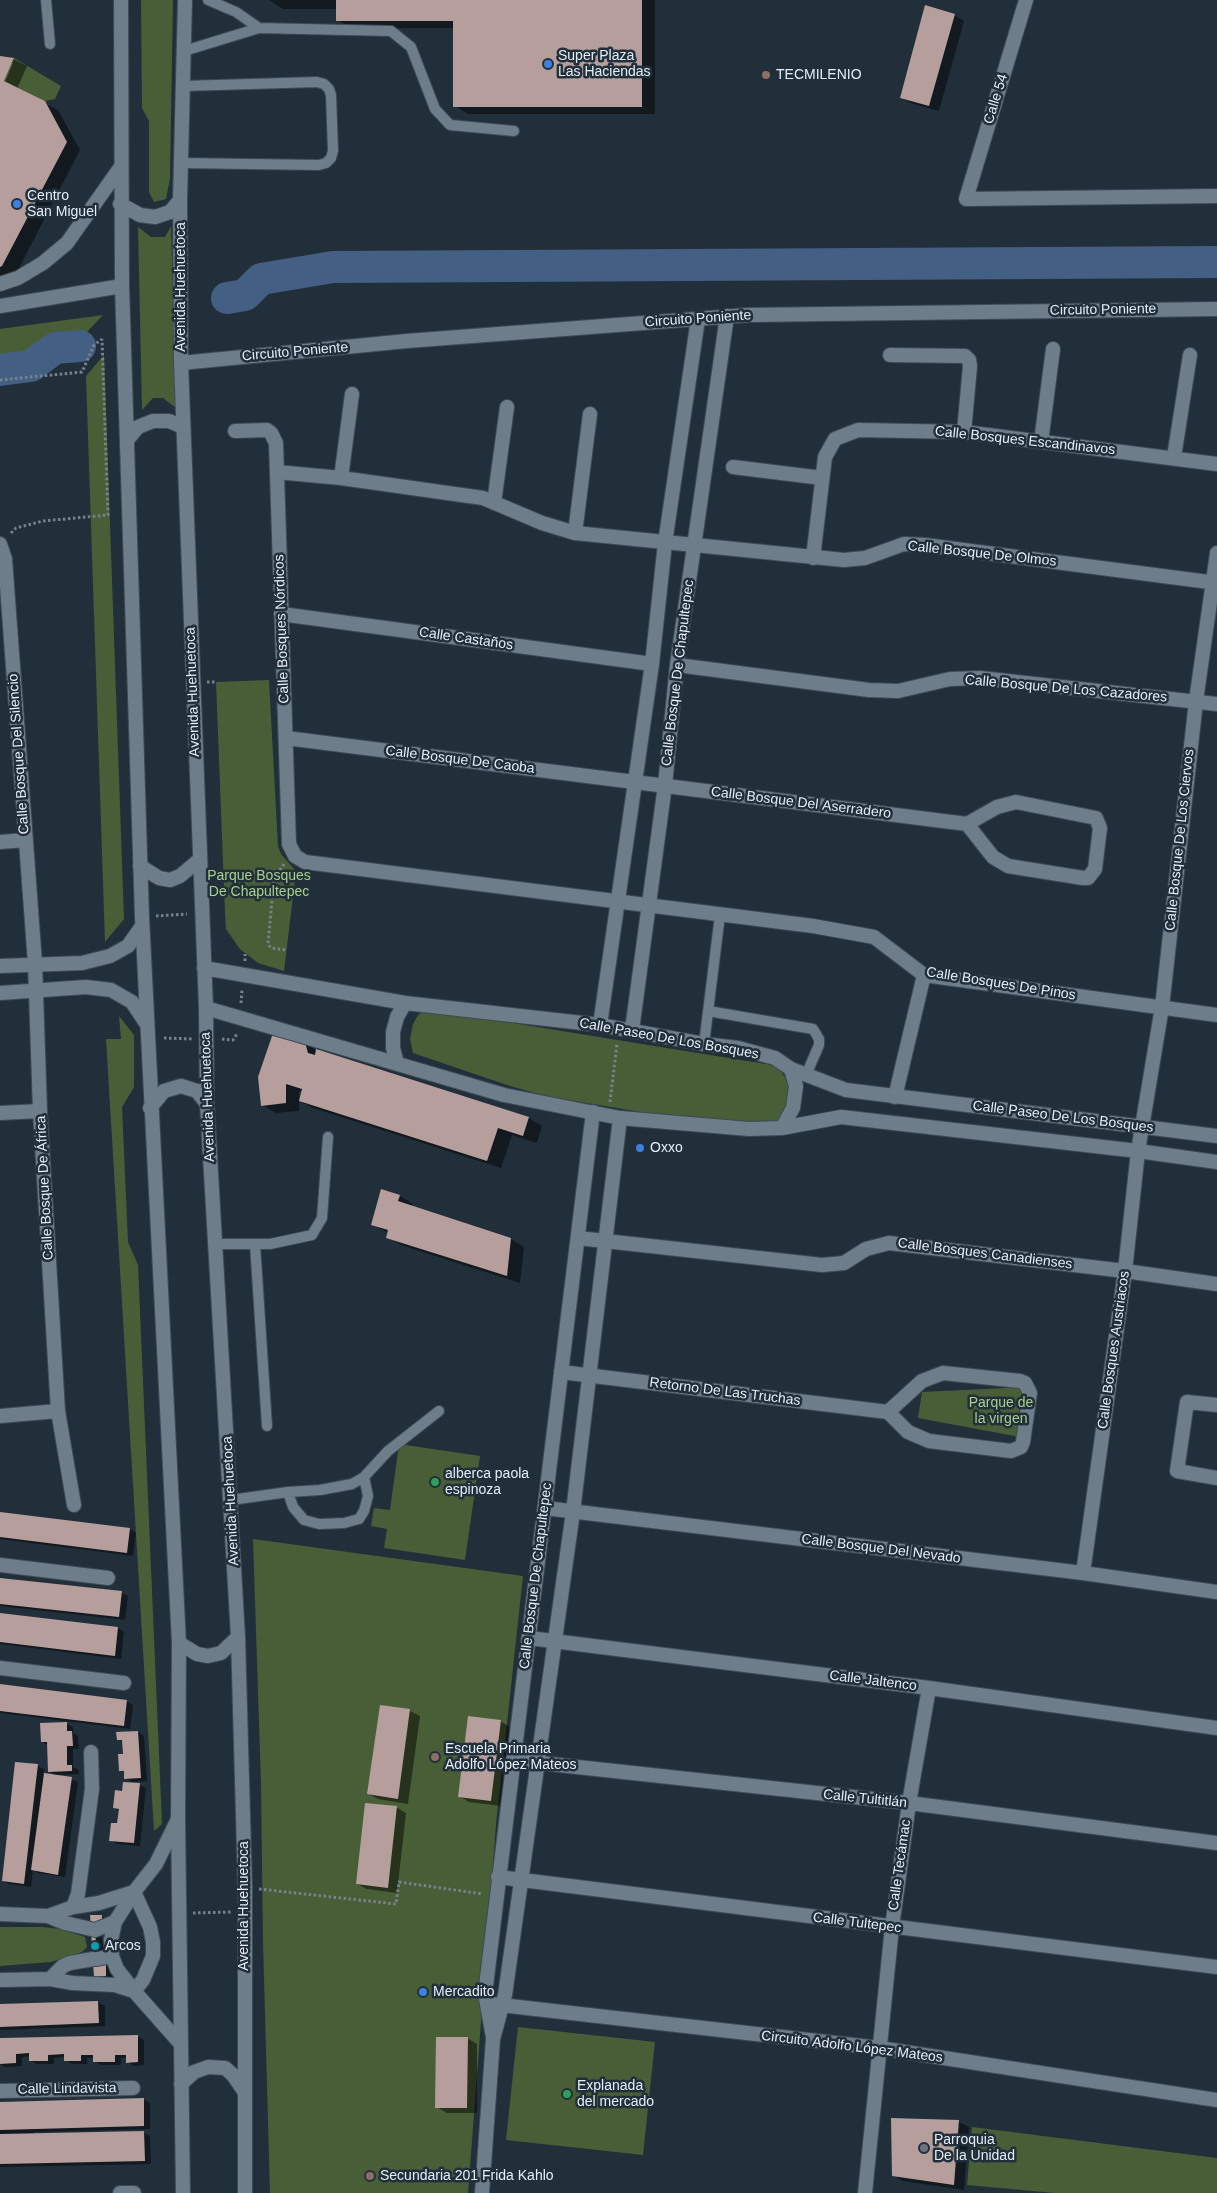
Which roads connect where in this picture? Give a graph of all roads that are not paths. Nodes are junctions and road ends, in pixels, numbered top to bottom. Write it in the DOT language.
graph roads {
  1 [pos="46,0"];
  2 [pos="121,0"];
  3 [pos="185,0"];
  4 [pos="208,0"];
  5 [pos="237,0"];
  6 [pos="1026,0"];
  7 [pos="236,12"];
  8 [pos="259,28"];
  9 [pos="50,44"];
  10 [pos="184,51"];
  11 [pos="183,86"];
  12 [pos="514,131"];
  13 [pos="181,163"];
  14 [pos="120,168"];
  15 [pos="1217,196"];
  16 [pos="180,200"];
  17 [pos="120,204"];
  18 [pos="0,284"];
  19 [pos="122,286"];
  20 [pos="0,306"];
  21 [pos="1217,308"];
  22 [pos="727,316"];
  23 [pos="698,319"];
  24 [pos="1053,349"];
  25 [pos="890,355"];
  26 [pos="1190,355"];
  27 [pos="181,363"];
  28 [pos="352,394"];
  29 [pos="507,406"];
  30 [pos="590,414"];
  31 [pos="184,427"];
  32 [pos="235,431"];
  33 [pos="964,432"];
  34 [pos="128,439"];
  35 [pos="1041,442"];
  36 [pos="1174,457"];
  37 [pos="1217,464"];
  38 [pos="732,467"];
  39 [pos="277,472"];
  40 [pos="341,478"];
  41 [pos="822,478"];
  42 [pos="494,503"];
  43 [pos="575,533"];
  44 [pos="3,541"];
  45 [pos="665,543"];
  46 [pos="694,546"];
  47 [pos="1217,553"];
  48 [pos="813,558"];
  49 [pos="1214,583"];
  50 [pos="281,614"];
  51 [pos="652,664"];
  52 [pos="677,665"];
  53 [pos="1196,701"];
  54 [pos="1217,704"];
  55 [pos="286,738"];
  56 [pos="635,781"];
  57 [pos="665,785"];
  58 [pos="967,824"];
  59 [pos="26,840"];
  60 [pos="0,842"];
  61 [pos="199,860"];
  62 [pos="140,866"];
  63 [pos="618,901"];
  64 [pos="648,906"];
  65 [pos="720,915"];
  66 [pos="142,921"];
  67 [pos="35,964"];
  68 [pos="0,966"];
  69 [pos="204,968"];
  70 [pos="924,975"];
  71 [pos="37,991"];
  72 [pos="0,993"];
  73 [pos="405,1003"];
  74 [pos="1162,1007"];
  75 [pos="206,1008"];
  76 [pos="708,1011"];
  77 [pos="1217,1015"];
  78 [pos="146,1023"];
  79 [pos="600,1025"];
  80 [pos="626,1029"];
  81 [pos="704,1044"];
  82 [pos="397,1063"];
  83 [pos="791,1069"];
  84 [pos="806,1075"];
  85 [pos="895,1097"];
  86 [pos="207,1104"];
  87 [pos="150,1108"];
  88 [pos="40,1111"];
  89 [pos="593,1112"];
  90 [pos="0,1113"];
  91 [pos="614,1116"];
  92 [pos="1142,1126"];
  93 [pos="782,1128"];
  94 [pos="1217,1136"];
  95 [pos="328,1137"];
  96 [pos="1138,1151"];
  97 [pos="1217,1162"];
  98 [pos="578,1238"];
  99 [pos="606,1242"];
  100 [pos="215,1244"];
  101 [pos="255,1244"];
  102 [pos="1125,1271"];
  103 [pos="1217,1284"];
  104 [pos="561,1372"];
  105 [pos="589,1375"];
  106 [pos="1217,1405"];
  107 [pos="58,1411"];
  108 [pos="439,1411"];
  109 [pos="888,1412"];
  110 [pos="0,1416"];
  111 [pos="267,1426"];
  112 [pos="364,1477"];
  113 [pos="1217,1478"];
  114 [pos="288,1492"];
  115 [pos="231,1500"];
  116 [pos="74,1505"];
  117 [pos="545,1508"];
  118 [pos="573,1512"];
  119 [pos="0,1565"];
  120 [pos="1083,1573"];
  121 [pos="108,1578"];
  122 [pos="1217,1592"];
  123 [pos="238,1637"];
  124 [pos="529,1638"];
  125 [pos="555,1641"];
  126 [pos="179,1643"];
  127 [pos="0,1668"];
  128 [pos="124,1683"];
  129 [pos="929,1688"];
  130 [pos="1217,1728"];
  131 [pos="91,1752"];
  132 [pos="513,1760"];
  133 [pos="537,1764"];
  134 [pos="909,1803"];
  135 [pos="178,1818"];
  136 [pos="1217,1843"];
  137 [pos="498,1877"];
  138 [pos="520,1880"];
  139 [pos="134,1892"];
  140 [pos="73,1907"];
  141 [pos="0,1914"];
  142 [pos="48,1916"];
  143 [pos="115,1922"];
  144 [pos="892,1928"];
  145 [pos="112,1956"];
  146 [pos="1217,1967"];
  147 [pos="50,1979"];
  148 [pos="0,1980"];
  149 [pos="134,1991"];
  150 [pos="486,2003"];
  151 [pos="503,2005"];
  152 [pos="493,2038"];
  153 [pos="180,2043"];
  154 [pos="879,2048"];
  155 [pos="181,2084"];
  156 [pos="134,2088"];
  157 [pos="0,2091"];
  158 [pos="244,2091"];
  159 [pos="1217,2100"];
  160 [pos="120,2193"];
  161 [pos="134,2193"];
  162 [pos="183,2193"];
  163 [pos="245,2193"];
  164 [pos="482,2193"];
  165 [pos="865,2193"];
  1 -- 9 [label="lane"];
  2 -- 14 [label="street"];
  3 -- 10 [label="street, Avenida Huehuetoca"];
  4 -- 7 [label="lane"];
  5 -- 7 [label="lane"];
  6 -- 15 [label="street, Calle 54"];
  7 -- 8 [label="lane"];
  8 -- 10 [label="lane"];
  8 -- 12 [label="lane"];
  10 -- 11 [label="street, Avenida Huehuetoca"];
  11 -- 13 [label="street, Avenida Huehuetoca"];
  11 -- 13 [label="lane"];
  13 -- 16 [label="street, Avenida Huehuetoca"];
  14 -- 17 [label="street"];
  14 -- 18 [label="street"];
  16 -- 17 [label="street"];
  16 -- 27 [label="street, Avenida Huehuetoca"];
  17 -- 19 [label="street"];
  19 -- 20 [label="street"];
  19 -- 34 [label="street"];
  21 -- 22 [label="street, Circuito Poniente"];
  22 -- 23 [label="street, Circuito Poniente"];
  22 -- 46 [label="street, Calle Bosque De Chapultepec"];
  23 -- 27 [label="street, Circuito Poniente"];
  23 -- 45 [label="street, Calle Bosque De Chapultepec"];
  24 -- 35 [label="street"];
  25 -- 33 [label="street"];
  26 -- 36 [label="street"];
  27 -- 31 [label="street, Avenida Huehuetoca"];
  28 -- 40 [label="street"];
  29 -- 42 [label="street"];
  30 -- 43 [label="street"];
  31 -- 34 [label="street"];
  31 -- 61 [label="street, Avenida Huehuetoca"];
  32 -- 39 [label="street, Calle Bosques Nórdicos"];
  33 -- 35 [label="street, Calle Bosques Escandinavos"];
  33 -- 41 [label="street, Calle Bosques Escandinavos"];
  34 -- 62 [label="street"];
  35 -- 36 [label="street, Calle Bosques Escandinavos"];
  36 -- 37 [label="street, Calle Bosques Escandinavos"];
  38 -- 41 [label="street"];
  39 -- 40 [label="street"];
  39 -- 50 [label="street, Calle Bosques Nórdicos"];
  40 -- 42 [label="street"];
  41 -- 48 [label="street"];
  42 -- 43 [label="street"];
  43 -- 45 [label="street"];
  44 -- 59 [label="street, Calle Bosque Del Silencio"];
  45 -- 46 [label="street, Calle Bosque De Olmos"];
  45 -- 51 [label="street, Calle Bosque De Chapultepec"];
  46 -- 48 [label="street, Calle Bosque De Olmos"];
  46 -- 52 [label="street, Calle Bosque De Chapultepec"];
  47 -- 49 [label="street, Calle Bosque De Los Ciervos"];
  48 -- 49 [label="street, Calle Bosque De Olmos"];
  49 -- 53 [label="street, Calle Bosque De Los Ciervos"];
  50 -- 51 [label="street, Calle Castaños"];
  50 -- 55 [label="street, Calle Bosques Nórdicos"];
  51 -- 56 [label="street, Calle Bosque De Chapultepec"];
  52 -- 53 [label="street, Calle Bosque De Los Cazadores"];
  52 -- 57 [label="street, Calle Bosque De Chapultepec"];
  53 -- 54 [label="street, Calle Bosque De Los Cazadores"];
  53 -- 74 [label="street, Calle Bosque De Los Ciervos"];
  55 -- 56 [label="street, Calle Bosque De Caoba"];
  55 -- 63 [label="street, Calle Bosques Nórdicos"];
  56 -- 57 [label="street, Calle Bosque Del Aserradero"];
  56 -- 63 [label="street, Calle Bosque De Chapultepec"];
  57 -- 58 [label="street, Calle Bosque Del Aserradero"];
  57 -- 64 [label="street, Calle Bosque De Chapultepec"];
  58 -- 58 [label="street"];
  59 -- 60 [label="street"];
  59 -- 67 [label="street, Calle Bosque Del Silencio"];
  61 -- 62 [label="street"];
  61 -- 69 [label="street, Avenida Huehuetoca"];
  62 -- 66 [label="street"];
  63 -- 64 [label="street, Calle Bosques De Pinos"];
  63 -- 79 [label="street, Calle Bosque De Chapultepec"];
  64 -- 65 [label="street, Calle Bosques De Pinos"];
  64 -- 80 [label="street, Calle Bosque De Chapultepec"];
  65 -- 70 [label="street, Calle Bosques De Pinos"];
  65 -- 76 [label="lane"];
  66 -- 67 [label="street"];
  66 -- 78 [label="street"];
  67 -- 68 [label="street"];
  67 -- 71 [label="street, Calle Bosque De África"];
  69 -- 73 [label="street, Calle Paseo De Los Bosques"];
  69 -- 75 [label="street, Avenida Huehuetoca"];
  70 -- 74 [label="street, Calle Bosques De Pinos"];
  70 -- 85 [label="street"];
  71 -- 72 [label="street"];
  71 -- 78 [label="street"];
  71 -- 88 [label="street, Calle Bosque De África"];
  73 -- 79 [label="street, Calle Paseo De Los Bosques"];
  73 -- 82 [label="street"];
  74 -- 77 [label="street, Calle Bosques De Pinos"];
  74 -- 92 [label="street, Calle Bosque De Los Ciervos"];
  75 -- 82 [label="street, Calle Paseo De Los Bosques"];
  75 -- 86 [label="street, Avenida Huehuetoca"];
  76 -- 81 [label="lane"];
  76 -- 84 [label="lane"];
  78 -- 87 [label="street"];
  79 -- 80 [label="street, Calle Paseo De Los Bosques"];
  80 -- 81 [label="street, Calle Paseo De Los Bosques"];
  81 -- 83 [label="street, Calle Paseo De Los Bosques"];
  82 -- 89 [label="street, Calle Paseo De Los Bosques"];
  83 -- 84 [label="street, Calle Paseo De Los Bosques"];
  83 -- 93 [label="street"];
  84 -- 85 [label="street, Calle Paseo De Los Bosques"];
  85 -- 92 [label="street, Calle Paseo De Los Bosques"];
  86 -- 87 [label="street"];
  86 -- 100 [label="street, Avenida Huehuetoca"];
  87 -- 126 [label="street"];
  88 -- 90 [label="street"];
  88 -- 107 [label="street, Calle Bosque De África"];
  89 -- 91 [label="street, Calle Paseo De Los Bosques"];
  89 -- 98 [label="street, Calle Bosque De Chapultepec"];
  91 -- 93 [label="street, Calle Paseo De Los Bosques"];
  91 -- 99 [label="street, Calle Bosque De Chapultepec"];
  92 -- 94 [label="street, Calle Paseo De Los Bosques"];
  92 -- 96 [label="street, Calle Bosques Austriacos"];
  93 -- 96 [label="street, Calle Paseo De Los Bosques"];
  95 -- 101 [label="lane"];
  96 -- 97 [label="street, Calle Paseo De Los Bosques"];
  96 -- 102 [label="street, Calle Bosques Austriacos"];
  98 -- 99 [label="street, Calle Bosques Canadienses"];
  98 -- 104 [label="street, Calle Bosque De Chapultepec"];
  99 -- 102 [label="street, Calle Bosques Canadienses"];
  99 -- 105 [label="street, Calle Bosque De Chapultepec"];
  100 -- 101 [label="lane"];
  100 -- 115 [label="street, Avenida Huehuetoca"];
  101 -- 111 [label="lane"];
  102 -- 103 [label="street, Calle Bosques Canadienses"];
  102 -- 120 [label="street, Calle Bosques Austriacos"];
  104 -- 105 [label="street, Retorno De Las Truchas"];
  104 -- 117 [label="street, Calle Bosque De Chapultepec"];
  105 -- 109 [label="street, Retorno De Las Truchas"];
  105 -- 118 [label="street, Calle Bosque De Chapultepec"];
  106 -- 113 [label="street"];
  107 -- 110 [label="street"];
  107 -- 116 [label="street, Calle Bosque De África"];
  108 -- 112 [label="lane"];
  109 -- 109 [label="street"];
  112 -- 114 [label="lane"];
  112 -- 114 [label="lane"];
  114 -- 115 [label="lane"];
  115 -- 123 [label="street, Avenida Huehuetoca"];
  117 -- 118 [label="street, Calle Bosque Del Nevado"];
  117 -- 124 [label="street, Calle Bosque De Chapultepec"];
  118 -- 120 [label="street, Calle Bosque Del Nevado"];
  118 -- 125 [label="street, Calle Bosque De Chapultepec"];
  119 -- 121 [label="street"];
  120 -- 122 [label="street, Calle Bosque Del Nevado"];
  123 -- 126 [label="street"];
  123 -- 158 [label="street, Avenida Huehuetoca"];
  124 -- 125 [label="street, Calle Jaltenco"];
  124 -- 132 [label="street, Calle Bosque De Chapultepec"];
  125 -- 129 [label="street, Calle Jaltenco"];
  125 -- 133 [label="street, Calle Bosque De Chapultepec"];
  126 -- 135 [label="street"];
  127 -- 128 [label="street"];
  129 -- 130 [label="street, Calle Jaltenco"];
  129 -- 134 [label="street, Calle Tecámac"];
  131 -- 140 [label="street"];
  132 -- 133 [label="street, Calle Tultitlán"];
  132 -- 137 [label="street, Calle Bosque De Chapultepec"];
  133 -- 134 [label="street, Calle Tultitlán"];
  133 -- 138 [label="street, Calle Bosque De Chapultepec"];
  134 -- 136 [label="street, Calle Tultitlán"];
  134 -- 144 [label="street, Calle Tecámac"];
  135 -- 139 [label="street"];
  135 -- 153 [label="street"];
  137 -- 138 [label="street, Calle Tultepec"];
  137 -- 150 [label="street, Calle Bosque De Chapultepec"];
  138 -- 144 [label="street, Calle Tultepec"];
  138 -- 151 [label="street, Calle Bosque De Chapultepec"];
  139 -- 140 [label="street"];
  139 -- 143 [label="street"];
  139 -- 149 [label="street"];
  140 -- 142 [label="street"];
  141 -- 142 [label="street"];
  142 -- 143 [label="street"];
  143 -- 145 [label="street"];
  144 -- 146 [label="street, Calle Tultepec"];
  144 -- 154 [label="street, Calle Tecámac"];
  145 -- 147 [label="street"];
  145 -- 149 [label="street"];
  147 -- 148 [label="street"];
  147 -- 149 [label="street"];
  149 -- 153 [label="street"];
  150 -- 151 [label="street, Circuito Adolfo López Mateos"];
  150 -- 152 [label="street, Calle Bosque De Chapultepec"];
  151 -- 152 [label="street, Calle Bosque De Chapultepec"];
  151 -- 154 [label="street, Circuito Adolfo López Mateos"];
  152 -- 164 [label="street, Calle Bosque De Chapultepec"];
  153 -- 155 [label="street"];
  154 -- 159 [label="street, Circuito Adolfo López Mateos"];
  154 -- 165 [label="street, Calle Tecámac"];
  155 -- 158 [label="street"];
  155 -- 162 [label="street"];
  156 -- 157 [label="street, Calle Lindavista"];
  158 -- 163 [label="street, Avenida Huehuetoca"];
  160 -- 161 [label="street"];
}
